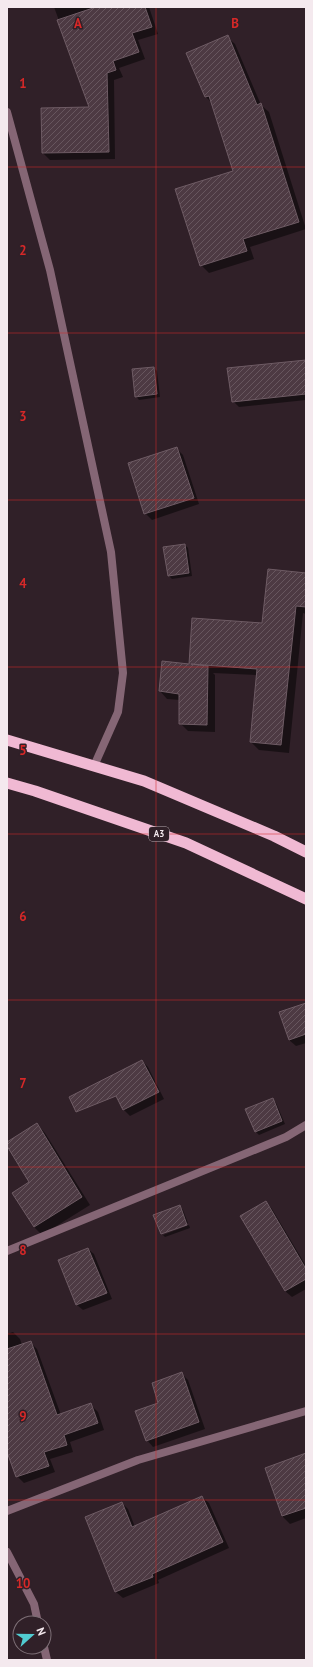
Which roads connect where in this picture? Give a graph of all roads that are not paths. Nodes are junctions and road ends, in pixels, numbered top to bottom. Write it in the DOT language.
graph roads {
  1 [pos="7,112"];
  2 [pos="7,740"];
  3 [pos="94,766"];
  4 [pos="7,783"];
  5 [pos="306,852"];
  6 [pos="306,898"];
  7 [pos="306,1125"];
  8 [pos="7,1251"];
  9 [pos="306,1411"];
  10 [pos="7,1511"];
  11 [pos="7,1552"];
  12 [pos="36,1615"];
  1 -- 3 [label="street"];
  2 -- 3 [label="highway"];
  3 -- 5 [label="highway"];
  4 -- 6 [label="highway, A3"];
  7 -- 8 [label="street"];
  9 -- 10 [label="street"];
  11 -- 12 [label="street"];
}
